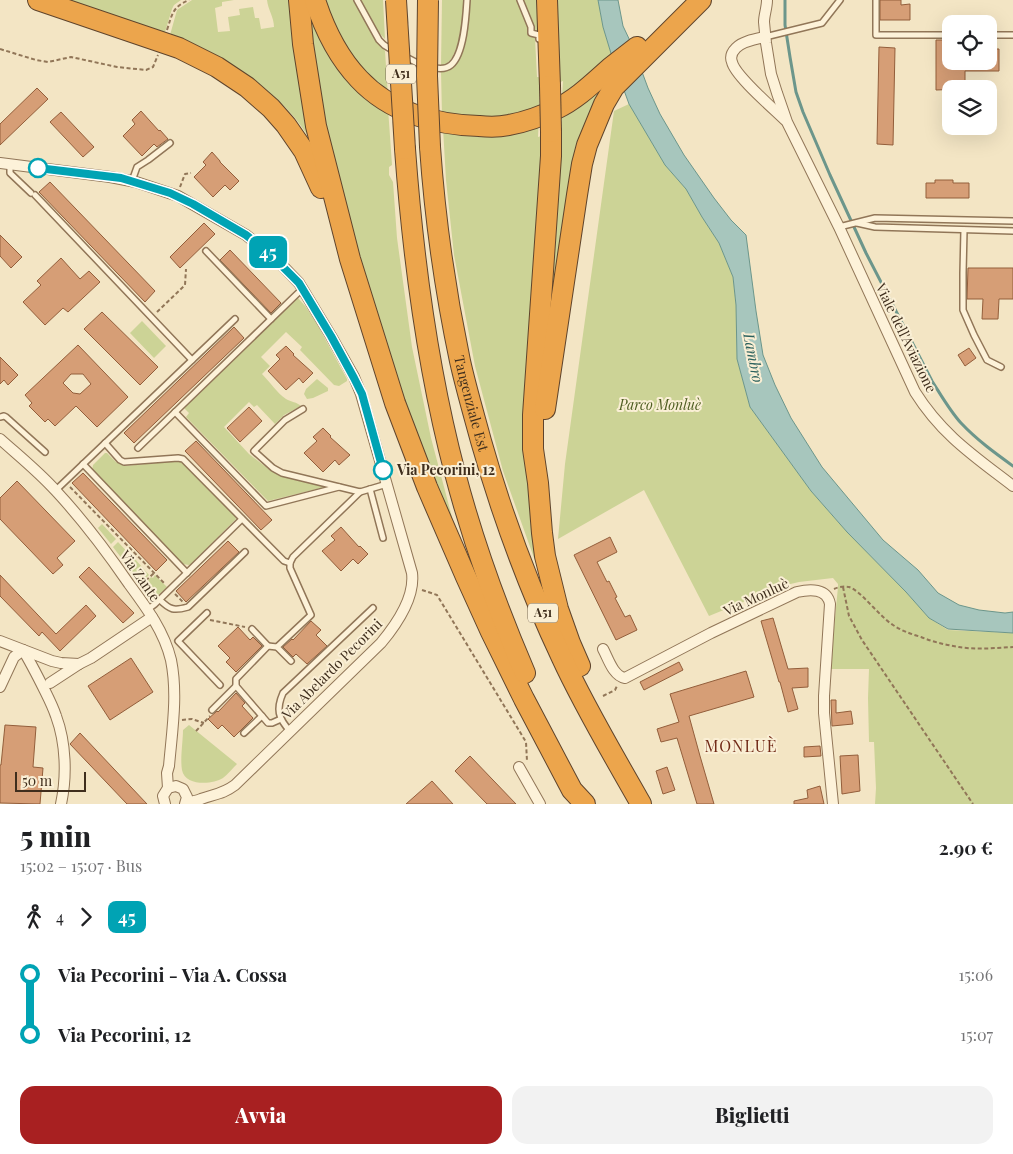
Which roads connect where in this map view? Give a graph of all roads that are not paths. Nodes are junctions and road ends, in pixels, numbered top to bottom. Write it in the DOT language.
graph roads {
  1 [pos="38,0"];
  2 [pos="299,0"];
  3 [pos="315,0"];
  4 [pos="357,0"];
  5 [pos="396,0"];
  6 [pos="428,0"];
  7 [pos="467,0"];
  8 [pos="520,0"];
  9 [pos="547,0"];
  10 [pos="699,0"];
  11 [pos="761,0"];
  12 [pos="767,0"];
  13 [pos="840,0"];
  14 [pos="876,0"];
  15 [pos="764,17"];
  16 [pos="942,35"];
  17 [pos="997,35"];
  18 [pos="1013,35"];
  19 [pos="765,37"];
  20 [pos="539,42"];
  21 [pos="614,75"];
  22 [pos="787,122"];
  23 [pos="170,143"];
  24 [pos="5,164"];
  25 [pos="132,181"];
  26 [pos="1013,221"];
  27 [pos="854,223"];
  28 [pos="842,226"];
  29 [pos="964,230"];
  30 [pos="1013,231"];
  31 [pos="206,250"];
  32 [pos="350,259"];
  33 [pos="298,293"];
  34 [pos="235,319"];
  35 [pos="270,319"];
  36 [pos="192,360"];
  37 [pos="1001,367"];
  38 [pos="303,409"];
  39 [pos="175,412"];
  40 [pos="0,417"];
  41 [pos="0,440"];
  42 [pos="105,444"];
  43 [pos="138,448"];
  44 [pos="45,452"];
  45 [pos="83,464"];
  46 [pos="538,483"];
  47 [pos="387,484"];
  48 [pos="341,486"];
  49 [pos="1013,486"];
  50 [pos="370,489"];
  51 [pos="60,490"];
  52 [pos="360,492"];
  53 [pos="242,519"];
  54 [pos="383,538"];
  55 [pos="245,552"];
  56 [pos="290,563"];
  57 [pos="187,573"];
  58 [pos="160,600"];
  59 [pos="373,608"];
  60 [pos="150,613"];
  61 [pos="207,613"];
  62 [pos="252,629"];
  63 [pos="0,641"];
  64 [pos="178,642"];
  65 [pos="268,646"];
  66 [pos="277,647"];
  67 [pos="175,648"];
  68 [pos="603,649"];
  69 [pos="23,650"];
  70 [pos="291,661"];
  71 [pos="79,664"];
  72 [pos="50,683"];
  73 [pos="220,685"];
  74 [pos="236,686"];
  75 [pos="0,687"];
  76 [pos="212,710"];
  77 [pos="262,716"];
  78 [pos="281,719"];
  79 [pos="291,731"];
  80 [pos="244,733"];
  81 [pos="519,767"];
  82 [pos="176,788"];
  83 [pos="212,796"];
  84 [pos="61,804"];
  85 [pos="165,804"];
  86 [pos="185,804"];
  87 [pos="540,804"];
  88 [pos="585,804"];
  89 [pos="590,804"];
  90 [pos="641,804"];
  91 [pos="648,804"];
  92 [pos="834,804"];
  1 -- 32 [label="highway"];
  2 -- 32 [label="highway"];
  3 -- 21 [label="highway"];
  4 -- 7 [label="lane"];
  5 -- 89 [label="highway, A51, bridge"];
  6 -- 90 [label="highway, Tangenziale Est / A51, bridge"];
  8 -- 20 [label="lane"];
  9 -- 46 [label="highway, bridge"];
  10 -- 21 [label="highway"];
  11 -- 15 [label="street, Viale dell'Aviazione"];
  12 -- 15 [label="street, Viale dell'Aviazione"];
  13 -- 19 [label="lane"];
  14 -- 16 [label="lane"];
  15 -- 19 [label="street, Viale dell'Aviazione"];
  17 -- 18 [label="lane"];
  19 -- 22 [label="street, Viale dell'Aviazione"];
  19 -- 22 [label="street, Viale dell'Aviazione"];
  21 -- 46 [label="highway"];
  22 -- 28 [label="street, Viale dell'Aviazione"];
  23 -- 25 [label="lane"];
  24 -- 25 [label="street, Via Abelardo Pecorini"];
  24 -- 36 [label="lane"];
  25 -- 47 [label="street, Via Abelardo Pecorini"];
  26 -- 27 [label="lane"];
  27 -- 28 [label="lane"];
  27 -- 29 [label="lane"];
  28 -- 49 [label="street, Viale dell'Aviazione"];
  29 -- 30 [label="lane"];
  29 -- 37 [label="lane"];
  31 -- 35 [label="lane"];
  32 -- 88 [label="highway"];
  33 -- 35 [label="lane"];
  34 -- 36 [label="lane"];
  35 -- 39 [label="lane"];
  36 -- 42 [label="lane"];
  38 -- 48 [label="lane"];
  39 -- 43 [label="lane"];
  39 -- 48 [label="lane"];
  40 -- 44 [label="lane"];
  41 -- 51 [label="street, Via Zante"];
  42 -- 45 [label="lane"];
  42 -- 53 [label="lane"];
  45 -- 51 [label="lane"];
  45 -- 57 [label="lane"];
  46 -- 91 [label="highway"];
  47 -- 50 [label="lane"];
  47 -- 79 [label="street, Via Abelardo Pecorini"];
  48 -- 52 [label="lane"];
  50 -- 52 [label="lane"];
  50 -- 54 [label="lane"];
  51 -- 60 [label="street, Via Zante"];
  52 -- 56 [label="lane"];
  53 -- 56 [label="lane"];
  53 -- 57 [label="lane"];
  55 -- 58 [label="lane"];
  56 -- 66 [label="lane"];
  57 -- 58 [label="lane"];
  58 -- 60 [label="lane"];
  59 -- 78 [label="lane"];
  60 -- 71 [label="street"];
  60 -- 82 [label="street, Via Zante"];
  61 -- 64 [label="lane"];
  62 -- 65 [label="lane"];
  63 -- 69 [label="street"];
  64 -- 67 [label="lane"];
  64 -- 73 [label="lane"];
  65 -- 66 [label="lane"];
  65 -- 74 [label="lane"];
  66 -- 70 [label="lane"];
  68 -- 92 [label="street, Via Monluè"];
  69 -- 71 [label="street"];
  69 -- 75 [label="street"];
  69 -- 84 [label="street"];
  71 -- 72 [label="street"];
  74 -- 76 [label="lane"];
  74 -- 77 [label="lane"];
  77 -- 78 [label="lane"];
  77 -- 80 [label="lane"];
  78 -- 79 [label="lane"];
  79 -- 83 [label="street, Via Abelardo Pecorini"];
  81 -- 87 [label="street"];
  82 -- 83 [label="street"];
  82 -- 85 [label="street, Via Zante"];
  82 -- 86 [label="street, Via Zante"];
  83 -- 86 [label="street, Via Abelardo Pecorini"];
}
